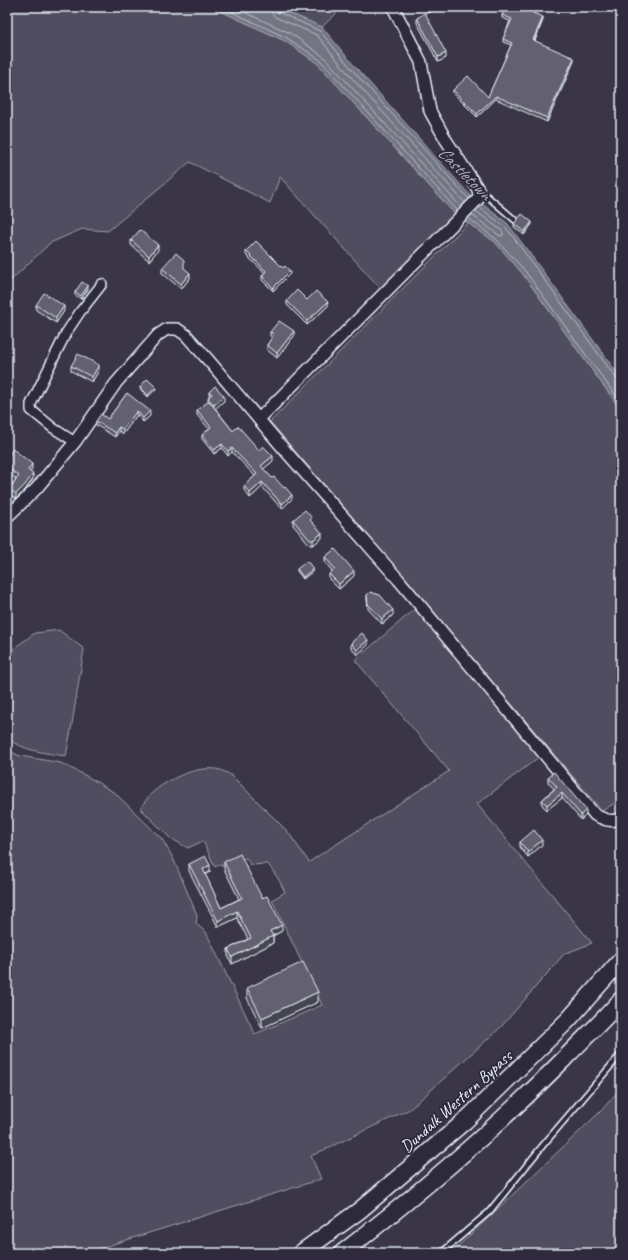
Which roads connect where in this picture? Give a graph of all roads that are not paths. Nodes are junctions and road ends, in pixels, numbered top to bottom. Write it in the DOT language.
graph roads {
  1 [pos="393,7"];
  2 [pos="479,197"];
  3 [pos="515,220"];
  4 [pos="102,284"];
  5 [pos="259,419"];
  6 [pos="75,442"];
  7 [pos="7,517"];
  8 [pos="617,820"];
  9 [pos="621,960"];
  10 [pos="621,1000"];
  11 [pos="621,1054"];
  12 [pos="301,1253"];
  13 [pos="342,1253"];
  14 [pos="441,1253"];
  1 -- 2 [label="street"];
  2 -- 3 [label="lane"];
  2 -- 5 [label="street"];
  4 -- 6 [label="street"];
  5 -- 6 [label="street"];
  5 -- 8 [label="street"];
  6 -- 7 [label="street"];
  9 -- 12 [label="highway, Dundalk Western Bypass"];
  10 -- 13 [label="highway"];
  11 -- 14 [label="lane"];
}
